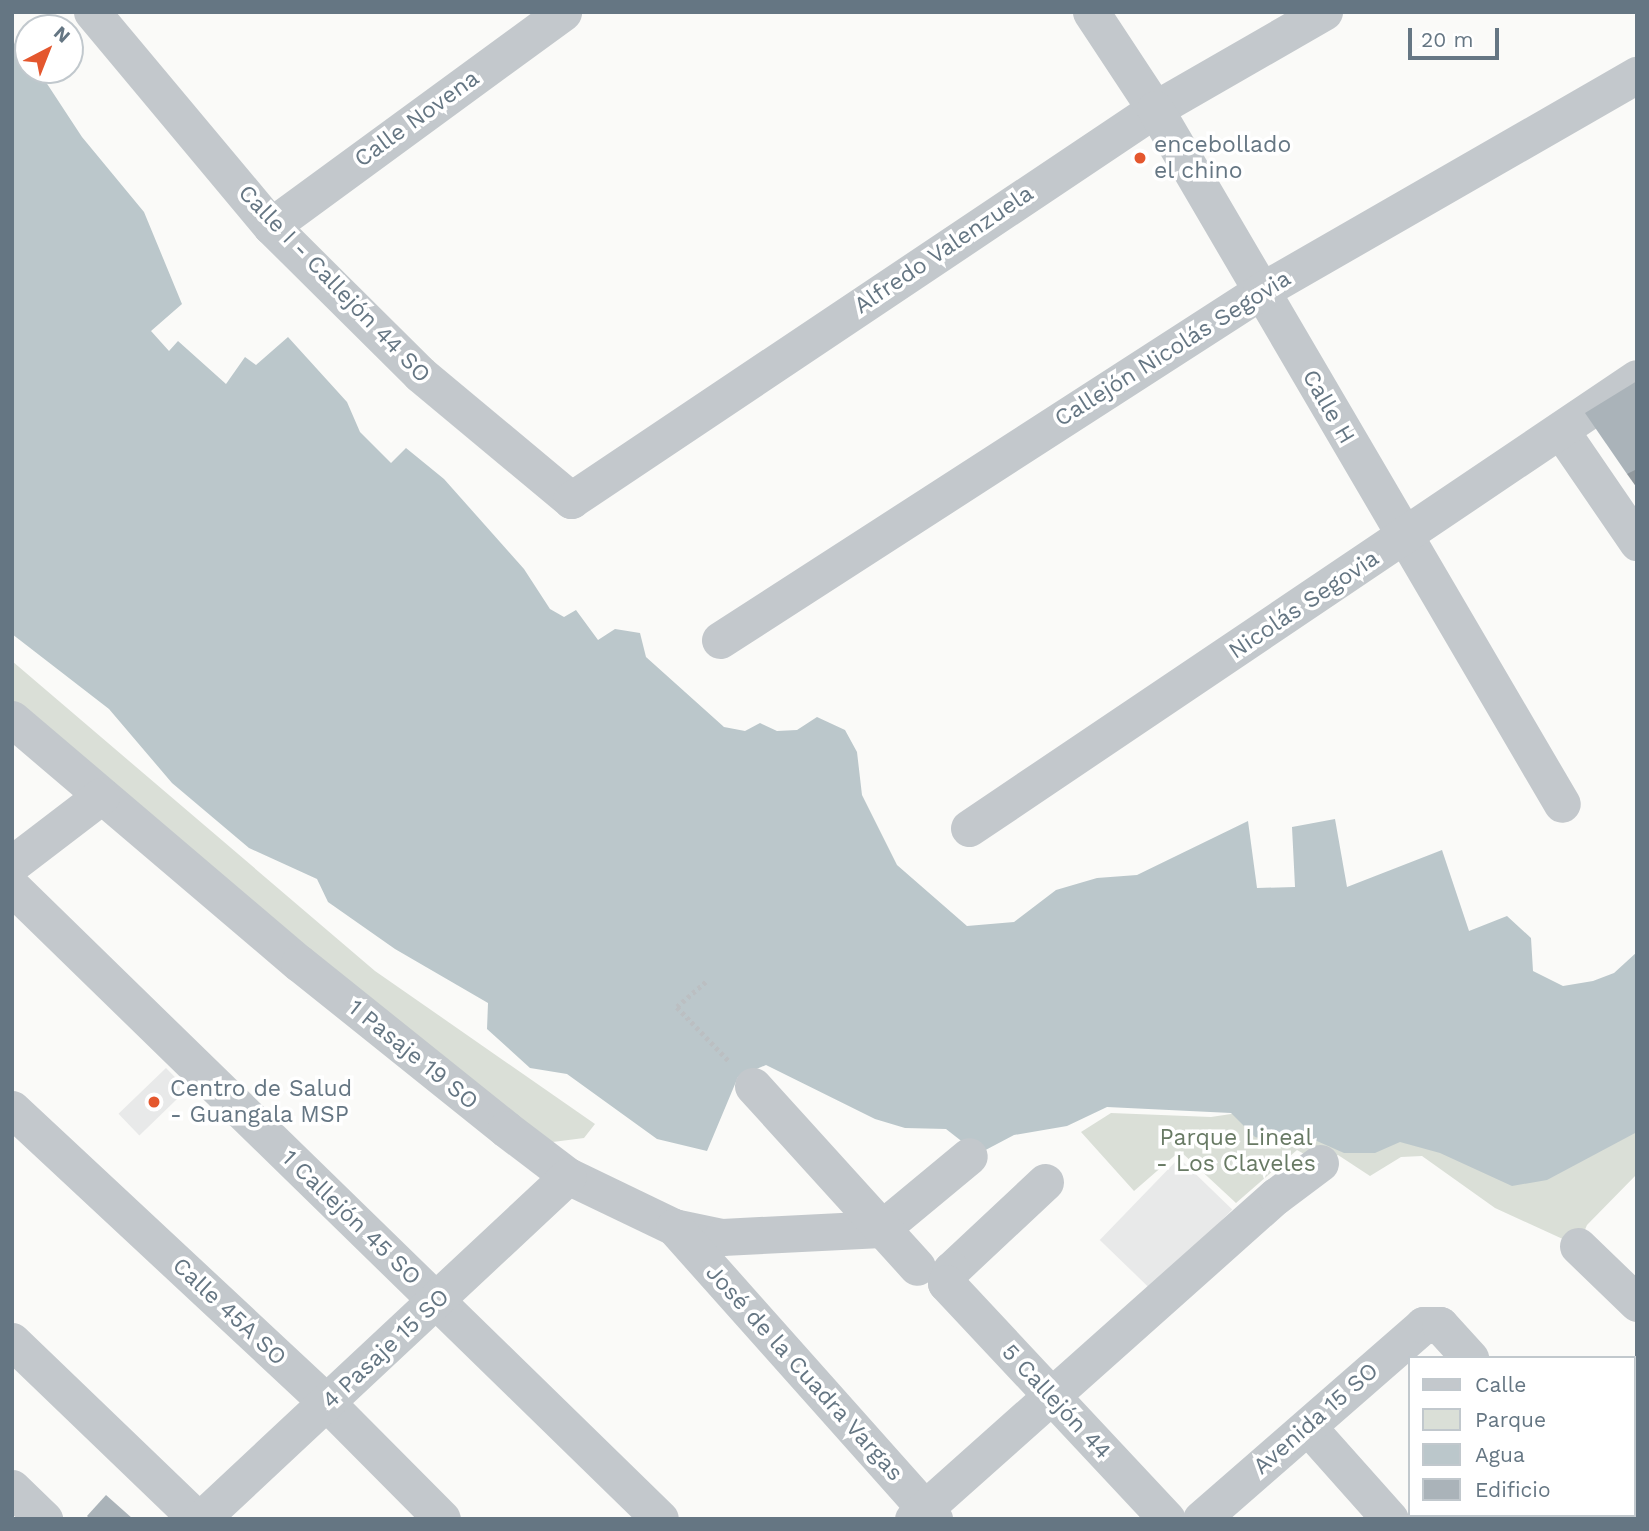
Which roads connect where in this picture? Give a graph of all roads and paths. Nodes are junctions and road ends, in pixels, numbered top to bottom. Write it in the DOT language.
graph roads {
  1 [pos="92,12"];
  2 [pos="563,12"];
  3 [pos="1091,12"];
  4 [pos="1324,12"];
  5 [pos="1637,75"];
  6 [pos="1155,109"];
  7 [pos="271,226"];
  8 [pos="1261,291"];
  9 [pos="1637,378"];
  10 [pos="1561,431"];
  11 [pos="571,500"];
  12 [pos="1404,538"];
  13 [pos="1637,542"];
  14 [pos="720,640"];
  15 [pos="12,719"];
  16 [pos="101,796"];
  17 [pos="1562,804"];
  18 [pos="969,828"];
  19 [pos="12,864"];
  20 [pos="12,887"];
  21 [pos="706,982"];
  22 [pos="753,1086"];
  23 [pos="12,1110"];
  24 [pos="969,1156"];
  25 [pos="1320,1163"];
  26 [pos="568,1177"];
  27 [pos="1045,1182"];
  28 [pos="674,1227"];
  29 [pos="881,1229"];
  30 [pos="1578,1245"];
  31 [pos="932,1275"];
  32 [pos="437,1302"];
  33 [pos="1637,1303"];
  34 [pos="12,1340"];
  35 [pos="1468,1356"];
  36 [pos="1052,1399"];
  37 [pos="327,1403"];
  38 [pos="1308,1427"];
  39 [pos="12,1488"];
  40 [pos="924,1515"];
  41 [pos="44,1519"];
  42 [pos="199,1519"];
  43 [pos="442,1519"];
  44 [pos="660,1519"];
  45 [pos="1167,1519"];
  46 [pos="1201,1519"];
  47 [pos="1390,1519"];
  1 -- 7 [label="street, Calle I - Callejón 44 SO"];
  2 -- 7 [label="street, Calle Novena"];
  3 -- 6 [label="street, Calle H"];
  4 -- 6 [label="street, Alfredo Valenzuela"];
  5 -- 8 [label="street, Callejón Nicolás Segovia"];
  6 -- 8 [label="street, Calle H"];
  6 -- 11 [label="street, Alfredo Valenzuela"];
  7 -- 11 [label="street, Calle I - Callejón 44 SO"];
  8 -- 12 [label="street, Calle H"];
  8 -- 14 [label="street, Callejón Nicolás Segovia"];
  9 -- 10 [label="street, Nicolás Segovia"];
  10 -- 12 [label="street, Nicolás Segovia"];
  10 -- 13 [label="street"];
  12 -- 17 [label="street, Calle H"];
  12 -- 18 [label="street, Nicolás Segovia"];
  15 -- 16 [label="street, 1 Pasaje 19 SO"];
  16 -- 19 [label="street"];
  16 -- 26 [label="street, 1 Pasaje 19 SO"];
  20 -- 32 [label="street, 1 Callejón 45 SO"];
  21 -- 22 [label="path"];
  22 -- 29 [label="street, 5 Callejón 44"];
  23 -- 37 [label="street, Calle 45A SO"];
  24 -- 29 [label="street"];
  25 -- 36 [label="street"];
  26 -- 28 [label="street, 1 Pasaje 19 SO"];
  26 -- 32 [label="street, 4 Pasaje 15 SO"];
  27 -- 31 [label="street"];
  28 -- 29 [label="street, 1 Pasaje 19 SO"];
  28 -- 40 [label="street, José de la Cuadra Vargas"];
  29 -- 31 [label="street, 5 Callejón 44"];
  30 -- 33 [label="street"];
  31 -- 36 [label="street, 5 Callejón 44"];
  32 -- 37 [label="street, 4 Pasaje 15 SO"];
  32 -- 44 [label="street, 1 Callejón 45 SO"];
  34 -- 42 [label="street"];
  35 -- 38 [label="street, Avenida 15 SO"];
  36 -- 40 [label="street"];
  36 -- 45 [label="street, 5 Callejón 44"];
  37 -- 42 [label="street, 4 Pasaje 15 SO"];
  37 -- 43 [label="street, Calle 45A SO"];
  38 -- 46 [label="street, Avenida 15 SO"];
  38 -- 47 [label="street"];
  39 -- 41 [label="street"];
}
